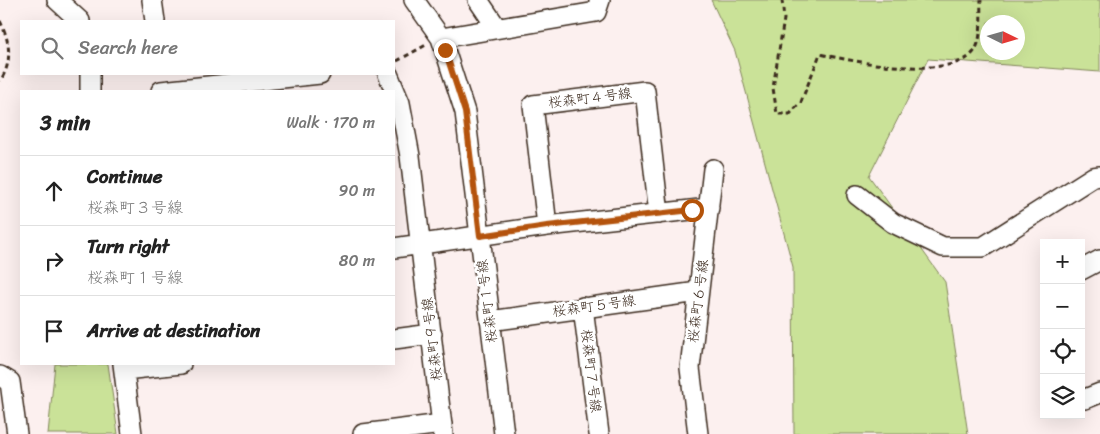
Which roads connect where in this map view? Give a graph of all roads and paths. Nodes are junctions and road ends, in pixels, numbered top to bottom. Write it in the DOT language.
graph roads {
  1 [pos="57,0"];
  2 [pos="152,0"];
  3 [pos="414,0"];
  4 [pos="478,0"];
  5 [pos="600,0"];
  6 [pos="782,0"];
  7 [pos="981,0"];
  8 [pos="79,20"];
  9 [pos="155,20"];
  10 [pos="0,22"];
  11 [pos="497,28"];
  12 [pos="441,38"];
  13 [pos="395,61"];
  14 [pos="90,75"];
  15 [pos="161,75"];
  16 [pos="311,75"];
  17 [pos="388,75"];
  18 [pos="0,81"];
  19 [pos="90,90"];
  20 [pos="162,90"];
  21 [pos="171,90"];
  22 [pos="395,90"];
  23 [pos="395,91"];
  24 [pos="402,157"];
  25 [pos="714,169"];
  26 [pos="1100,176"];
  27 [pos="857,194"];
  28 [pos="709,208"];
  29 [pos="659,214"];
  30 [pos="547,226"];
  31 [pos="480,236"];
  32 [pos="420,244"];
  33 [pos="395,248"];
  34 [pos="1100,260"];
  35 [pos="1085,268"];
  36 [pos="698,292"];
  37 [pos="583,308"];
  38 [pos="490,320"];
  39 [pos="432,334"];
  40 [pos="395,339"];
  41 [pos="162,365"];
  42 [pos="124,367"];
  43 [pos="0,376"];
  44 [pos="1100,393"];
  45 [pos="1085,399"];
  46 [pos="442,429"];
  47 [pos="17,434"];
  48 [pos="132,434"];
  49 [pos="363,434"];
  50 [pos="504,434"];
  51 [pos="599,434"];
  52 [pos="698,434"];
  1 -- 8 [label="street"];
  2 -- 9 [label="street"];
  3 -- 12 [label="street, 桜森町１号線"];
  4 -- 11 [label="street"];
  5 -- 11 [label="street"];
  6 -- 7 [label="path"];
  10 -- 18 [label="path"];
  11 -- 12 [label="street"];
  12 -- 13 [label="path"];
  12 -- 31 [label="street, 桜森町１号線"];
  14 -- 19 [label="street"];
  15 -- 20 [label="street"];
  16 -- 21 [label="street"];
  17 -- 22 [label="street, 桜森町９号線"];
  23 -- 24 [label="street, 桜森町９号線"];
  24 -- 32 [label="street, 桜森町９号線"];
  25 -- 28 [label="street, 桜森町６号線"];
  26 -- 27 [label="street"];
  28 -- 29 [label="street"];
  28 -- 36 [label="street, 桜森町６号線"];
  29 -- 30 [label="street"];
  29 -- 30 [label="street, 桜森町４号線"];
  30 -- 31 [label="street"];
  31 -- 32 [label="street"];
  31 -- 38 [label="street, 桜森町１号線"];
  32 -- 33 [label="street"];
  32 -- 39 [label="street, 桜森町９号線"];
  34 -- 35 [label="street"];
  36 -- 37 [label="street, 桜森町５号線"];
  36 -- 52 [label="street, 桜森町６号線"];
  37 -- 38 [label="street, 桜森町５号線"];
  37 -- 51 [label="street, 桜森町７号線"];
  38 -- 50 [label="street, 桜森町１号線"];
  39 -- 40 [label="street"];
  39 -- 46 [label="street, 桜森町９号線"];
  41 -- 42 [label="street"];
  42 -- 48 [label="street"];
  43 -- 47 [label="street"];
  44 -- 45 [label="street"];
  46 -- 49 [label="street"];
}
